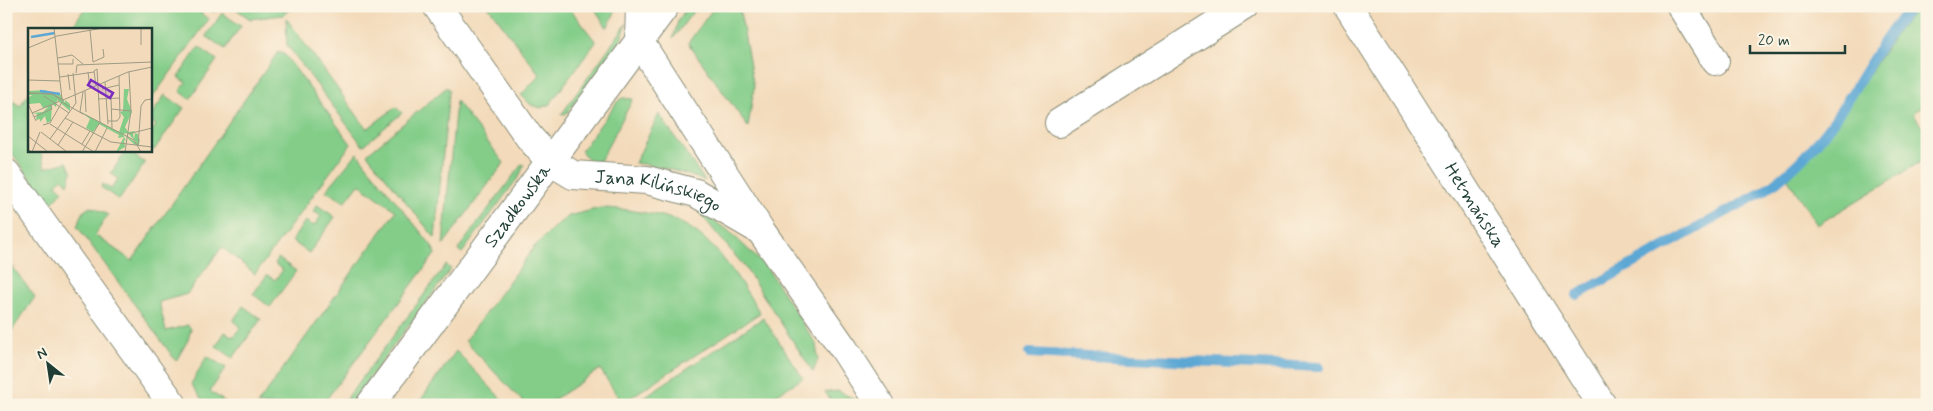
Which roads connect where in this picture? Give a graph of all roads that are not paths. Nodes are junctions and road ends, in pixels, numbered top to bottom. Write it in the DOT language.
graph roads {
  1 [pos="437,6"];
  2 [pos="640,6"];
  3 [pos="665,6"];
  4 [pos="1244,6"];
  5 [pos="1348,6"];
  6 [pos="1681,6"];
  7 [pos="639,41"];
  8 [pos="1715,60"];
  9 [pos="1059,123"];
  10 [pos="550,161"];
  11 [pos="6,173"];
  12 [pos="761,232"];
  13 [pos="173,405"];
  14 [pos="370,405"];
  15 [pos="880,405"];
  16 [pos="1602,405"];
  1 -- 10 [label="street, Jana Kilińskiego"];
  2 -- 7 [label="street"];
  3 -- 7 [label="street, Szadkowska"];
  4 -- 9 [label="street"];
  5 -- 16 [label="street, Hetmańska"];
  6 -- 8 [label="street"];
  7 -- 10 [label="street, Szadkowska"];
  7 -- 12 [label="street, Jana Kilińskiego"];
  10 -- 12 [label="street, Jana Kilińskiego"];
  10 -- 14 [label="street, Szadkowska"];
  11 -- 13 [label="street"];
  12 -- 15 [label="street, Jana Kilińskiego"];
}
